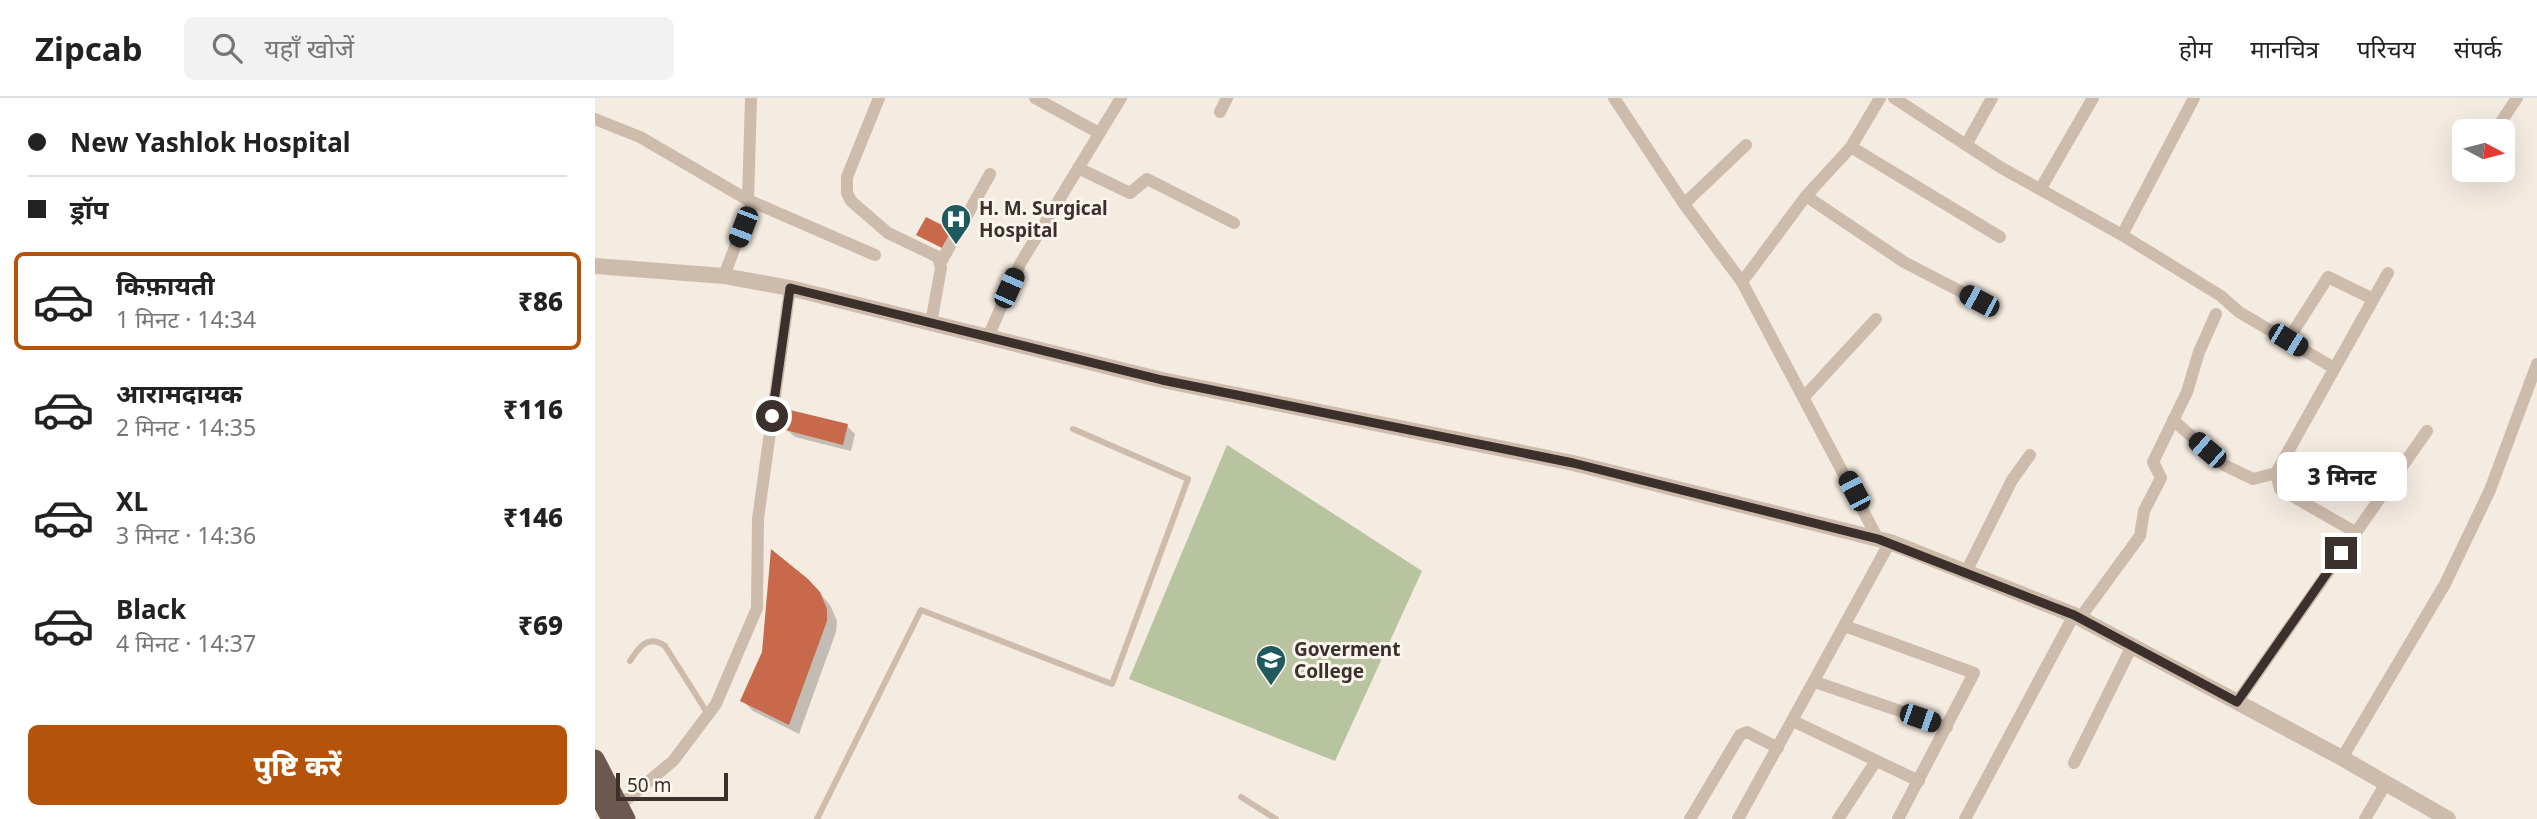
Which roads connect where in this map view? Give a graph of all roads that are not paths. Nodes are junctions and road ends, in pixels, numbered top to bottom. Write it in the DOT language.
graph roads {
  1 [pos="751,98"];
  2 [pos="879,98"];
  3 [pos="1035,98"];
  4 [pos="1121,98"];
  5 [pos="1227,98"];
  6 [pos="1614,98"];
  7 [pos="1879,98"];
  8 [pos="1894,98"];
  9 [pos="1992,98"];
  10 [pos="2093,98"];
  11 [pos="2194,98"];
  12 [pos="2517,98"];
  13 [pos="1220,112"];
  14 [pos="595,119"];
  15 [pos="2503,119"];
  16 [pos="1098,132"];
  17 [pos="1746,145"];
  18 [pos="1966,145"];
  19 [pos="1851,147"];
  20 [pos="1078,168"];
  21 [pos="990,174"];
  22 [pos="2041,188"];
  23 [pos="1806,196"];
  24 [pos="748,200"];
  25 [pos="1684,204"];
  26 [pos="1234,223"];
  27 [pos="2122,235"];
  28 [pos="2000,237"];
  29 [pos="874,254"];
  30 [pos="940,262"];
  31 [pos="595,266"];
  32 [pos="2388,273"];
  33 [pos="724,276"];
  34 [pos="1742,282"];
  35 [pos="790,288"];
  36 [pos="2373,299"];
  37 [pos="1979,301"];
  38 [pos="2216,314"];
  39 [pos="1875,319"];
  40 [pos="931,323"];
  41 [pos="988,337"];
  42 [pos="2288,340"];
  43 [pos="2537,364"];
  44 [pos="2334,368"];
  45 [pos="1804,397"];
  46 [pos="2173,420"];
  47 [pos="1073,429"];
  48 [pos="2427,431"];
  49 [pos="2030,455"];
  50 [pos="2276,473"];
  51 [pos="2355,532"];
  52 [pos="1884,540"];
  53 [pos="1966,572"];
  54 [pos="2077,616"];
  55 [pos="1845,626"];
  56 [pos="2132,646"];
  57 [pos="629,661"];
  58 [pos="1815,681"];
  59 [pos="2237,702"];
  60 [pos="708,714"];
  61 [pos="1793,721"];
  62 [pos="1947,727"];
  63 [pos="1778,748"];
  64 [pos="2342,758"];
  65 [pos="595,759"];
  66 [pos="1876,761"];
  67 [pos="2074,763"];
  68 [pos="1919,781"];
  69 [pos="2386,783"];
  70 [pos="595,789"];
  71 [pos="1241,797"];
  72 [pos="619,815"];
  73 [pos="817,819"];
  74 [pos="1276,819"];
  75 [pos="1691,819"];
  76 [pos="1738,819"];
  77 [pos="1838,819"];
  78 [pos="1898,819"];
  79 [pos="1965,819"];
  80 [pos="2365,819"];
  81 [pos="2448,819"];
  1 -- 24 [label="street"];
  2 -- 30 [label="street"];
  3 -- 16 [label="street"];
  4 -- 16 [label="street"];
  5 -- 13 [label="street"];
  6 -- 25 [label="street"];
  7 -- 19 [label="street"];
  8 -- 18 [label="street"];
  9 -- 18 [label="street"];
  10 -- 22 [label="street"];
  11 -- 27 [label="street"];
  12 -- 15 [label="street"];
  14 -- 24 [label="street"];
  16 -- 20 [label="street"];
  17 -- 25 [label="street"];
  18 -- 22 [label="street"];
  19 -- 23 [label="street"];
  19 -- 28 [label="street"];
  20 -- 26 [label="street"];
  20 -- 41 [label="street"];
  21 -- 30 [label="street"];
  22 -- 27 [label="street"];
  23 -- 34 [label="street"];
  23 -- 37 [label="street"];
  24 -- 29 [label="street"];
  24 -- 33 [label="street"];
  25 -- 34 [label="street"];
  27 -- 42 [label="street"];
  30 -- 40 [label="street"];
  31 -- 33 [label="street"];
  32 -- 36 [label="street"];
  33 -- 35 [label="street"];
  34 -- 45 [label="street"];
  35 -- 40 [label="street"];
  35 -- 60 [label="street"];
  36 -- 42 [label="street"];
  36 -- 44 [label="street"];
  38 -- 46 [label="street"];
  39 -- 45 [label="street"];
  40 -- 41 [label="street"];
  41 -- 52 [label="street"];
  42 -- 44 [label="street"];
  43 -- 64 [label="street"];
  44 -- 50 [label="street"];
  45 -- 52 [label="street"];
  46 -- 50 [label="street"];
  46 -- 54 [label="street"];
  47 -- 73 [label="lane"];
  48 -- 51 [label="street"];
  49 -- 53 [label="street"];
  50 -- 51 [label="street"];
  51 -- 59 [label="street"];
  52 -- 53 [label="street"];
  52 -- 55 [label="street"];
  53 -- 54 [label="street"];
  54 -- 56 [label="street"];
  54 -- 79 [label="street"];
  55 -- 58 [label="street"];
  55 -- 62 [label="street"];
  56 -- 59 [label="street"];
  56 -- 67 [label="street"];
  57 -- 60 [label="lane"];
  58 -- 61 [label="street"];
  58 -- 62 [label="street"];
  59 -- 64 [label="street"];
  60 -- 72 [label="street"];
  61 -- 63 [label="street"];
  61 -- 66 [label="street"];
  62 -- 68 [label="street"];
  63 -- 75 [label="street"];
  63 -- 76 [label="street"];
  64 -- 69 [label="street"];
  65 -- 72 [label="highway"];
  66 -- 68 [label="street"];
  66 -- 77 [label="street"];
  68 -- 78 [label="street"];
  69 -- 80 [label="street"];
  69 -- 81 [label="street"];
  70 -- 72 [label="highway"];
  71 -- 74 [label="lane"];
}
